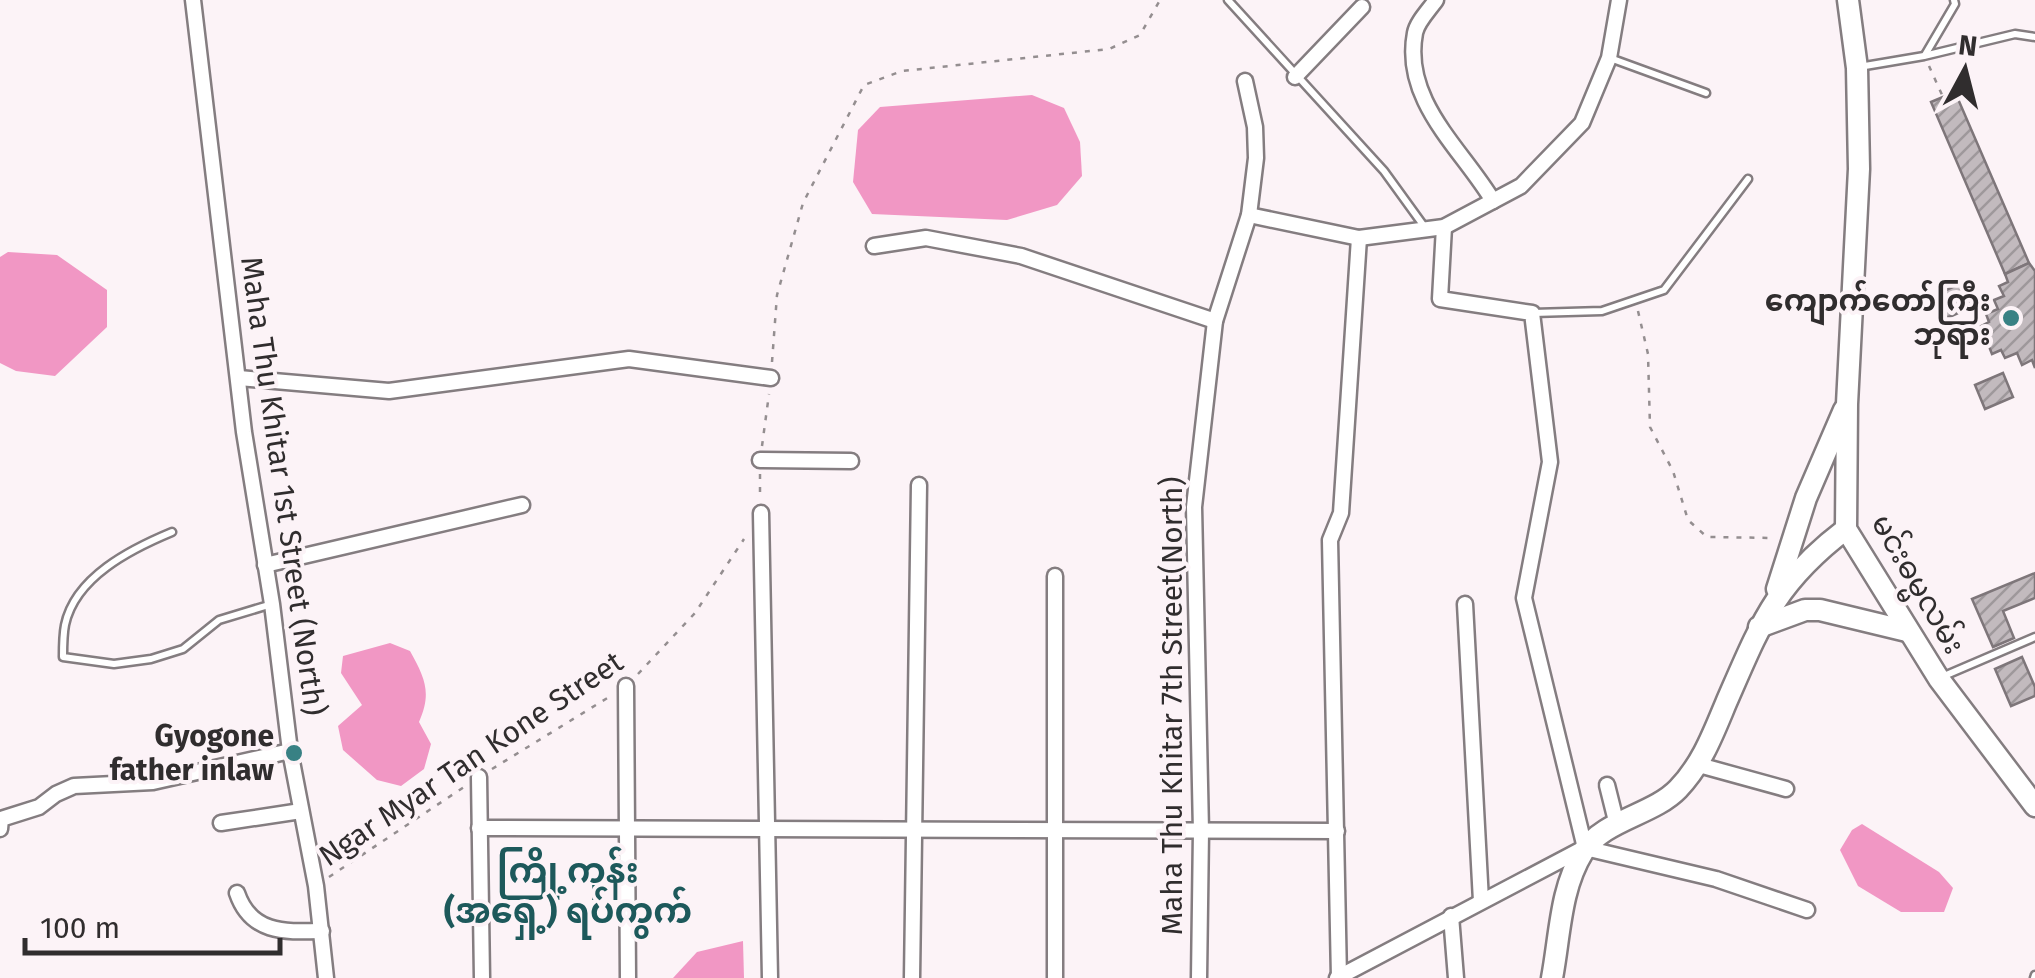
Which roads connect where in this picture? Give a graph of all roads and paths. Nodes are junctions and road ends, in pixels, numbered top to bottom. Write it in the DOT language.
graph roads {
  1 [pos="192,0"];
  2 [pos="1160,0"];
  3 [pos="1228,0"];
  4 [pos="1436,0"];
  5 [pos="1620,0"];
  6 [pos="1848,0"];
  7 [pos="1954,0"];
  8 [pos="1362,7"];
  9 [pos="2035,37"];
  10 [pos="1924,56"];
  11 [pos="1609,58"];
  12 [pos="1857,68"];
  13 [pos="1296,77"];
  14 [pos="1245,81"];
  15 [pos="1706,92"];
  16 [pos="1943,96"];
  17 [pos="1748,179"];
  18 [pos="1493,201"];
  19 [pos="1249,216"];
  20 [pos="1444,227"];
  21 [pos="1426,230"];
  22 [pos="1360,238"];
  23 [pos="874,246"];
  24 [pos="1635,300"];
  25 [pos="1532,313"];
  26 [pos="1215,321"];
  27 [pos="239,378"];
  28 [pos="771,378"];
  29 [pos="1847,404"];
  30 [pos="760,460"];
  31 [pos="851,461"];
  32 [pos="919,485"];
  33 [pos="522,505"];
  34 [pos="760,513"];
  35 [pos="1846,528"];
  36 [pos="172,532"];
  37 [pos="1793,538"];
  38 [pos="266,565"];
  39 [pos="1054,576"];
  40 [pos="1774,600"];
  41 [pos="272,604"];
  42 [pos="1465,604"];
  43 [pos="1759,627"];
  44 [pos="1907,631"];
  45 [pos="2035,637"];
  46 [pos="1939,679"];
  47 [pos="626,686"];
  48 [pos="290,751"];
  49 [pos="1699,765"];
  50 [pos="478,778"];
  51 [pos="1607,784"];
  52 [pos="1786,789"];
  53 [pos="2035,806"];
  54 [pos="300,812"];
  55 [pos="221,823"];
  56 [pos="1617,825"];
  57 [pos="480,828"];
  58 [pos="0,829"];
  59 [pos="628,829"];
  60 [pos="768,829"];
  61 [pos="913,830"];
  62 [pos="1055,830"];
  63 [pos="1201,831"];
  64 [pos="1337,831"];
  65 [pos="1585,848"];
  66 [pos="316,886"];
  67 [pos="237,893"];
  68 [pos="1482,900"];
  69 [pos="1807,910"];
  70 [pos="1452,916"];
  71 [pos="322,931"];
  72 [pos="326,978"];
  73 [pos="482,978"];
  74 [pos="628,978"];
  75 [pos="770,978"];
  76 [pos="912,978"];
  77 [pos="1055,978"];
  78 [pos="1199,978"];
  79 [pos="1338,978"];
  80 [pos="1456,978"];
  81 [pos="1552,978"];
  1 -- 27 [label="street, Maha Thu Khitar 1st Street (North)"];
  2 -- 28 [label="path"];
  3 -- 13 [label="lane"];
  4 -- 18 [label="street"];
  5 -- 11 [label="street"];
  6 -- 12 [label="main road, မင်းဓမ္မလမ်း"];
  7 -- 10 [label="lane"];
  8 -- 13 [label="street"];
  9 -- 10 [label="lane"];
  10 -- 12 [label="lane"];
  10 -- 16 [label="path"];
  11 -- 15 [label="lane"];
  11 -- 18 [label="street"];
  12 -- 29 [label="main road, မင်းဓမ္မလမ်း"];
  13 -- 21 [label="lane"];
  14 -- 19 [label="street, Maha Thu Khitar 7th Street(North)"];
  17 -- 24 [label="lane"];
  18 -- 20 [label="street"];
  19 -- 22 [label="street"];
  19 -- 26 [label="street, Maha Thu Khitar 7th Street(North)"];
  20 -- 21 [label="street"];
  20 -- 25 [label="street"];
  21 -- 22 [label="street"];
  22 -- 64 [label="street"];
  23 -- 26 [label="street"];
  24 -- 25 [label="lane"];
  24 -- 37 [label="path"];
  25 -- 65 [label="street"];
  26 -- 63 [label="street, Maha Thu Khitar 7th Street(North)"];
  27 -- 28 [label="street"];
  27 -- 38 [label="street, Maha Thu Khitar 1st Street (North)"];
  28 -- 30 [label="path"];
  29 -- 35 [label="main road, မင်းဓမ္မလမ်း"];
  29 -- 37 [label="main road"];
  30 -- 31 [label="street"];
  30 -- 34 [label="path"];
  32 -- 61 [label="street"];
  33 -- 38 [label="street"];
  34 -- 47 [label="path, Ngar Myar Tan Kone Street"];
  34 -- 60 [label="street"];
  35 -- 40 [label="main road"];
  35 -- 44 [label="main road, မင်းဓမ္မလမ်း"];
  36 -- 41 [label="lane"];
  37 -- 40 [label="main road"];
  38 -- 41 [label="street, Maha Thu Khitar 1st Street (North)"];
  39 -- 62 [label="street"];
  40 -- 43 [label="main road"];
  41 -- 48 [label="street, Maha Thu Khitar 1st Street (North)"];
  42 -- 68 [label="street"];
  43 -- 44 [label="main road"];
  43 -- 49 [label="main road"];
  44 -- 46 [label="main road, မင်းဓမ္မလမ်း"];
  45 -- 46 [label="lane"];
  46 -- 53 [label="main road, မင်းဓမ္မလမ်း"];
  47 -- 50 [label="path, Ngar Myar Tan Kone Street"];
  47 -- 59 [label="street"];
  48 -- 54 [label="street, Maha Thu Khitar 1st Street (North)"];
  48 -- 58 [label="street"];
  49 -- 52 [label="street"];
  49 -- 56 [label="main road"];
  50 -- 57 [label="street"];
  50 -- 66 [label="path, Ngar Myar Tan Kone Street"];
  51 -- 56 [label="street"];
  54 -- 55 [label="street"];
  54 -- 66 [label="street, Maha Thu Khitar 1st Street (North)"];
  56 -- 65 [label="main road"];
  57 -- 59 [label="street"];
  57 -- 73 [label="street"];
  59 -- 60 [label="street"];
  59 -- 74 [label="street"];
  60 -- 61 [label="street"];
  60 -- 75 [label="street"];
  61 -- 62 [label="street"];
  61 -- 76 [label="street"];
  62 -- 63 [label="street"];
  62 -- 77 [label="street"];
  63 -- 64 [label="street"];
  63 -- 78 [label="street, Maha Thu Khitar 7th Street(North)"];
  64 -- 79 [label="street"];
  65 -- 68 [label="street"];
  65 -- 69 [label="street"];
  65 -- 81 [label="main road"];
  66 -- 71 [label="street, Maha Thu Khitar 1st Street (North)"];
  67 -- 71 [label="street"];
  68 -- 70 [label="street"];
  70 -- 79 [label="street"];
  70 -- 80 [label="street"];
  71 -- 72 [label="street, Maha Thu Khitar 1st Street (North)"];
}
